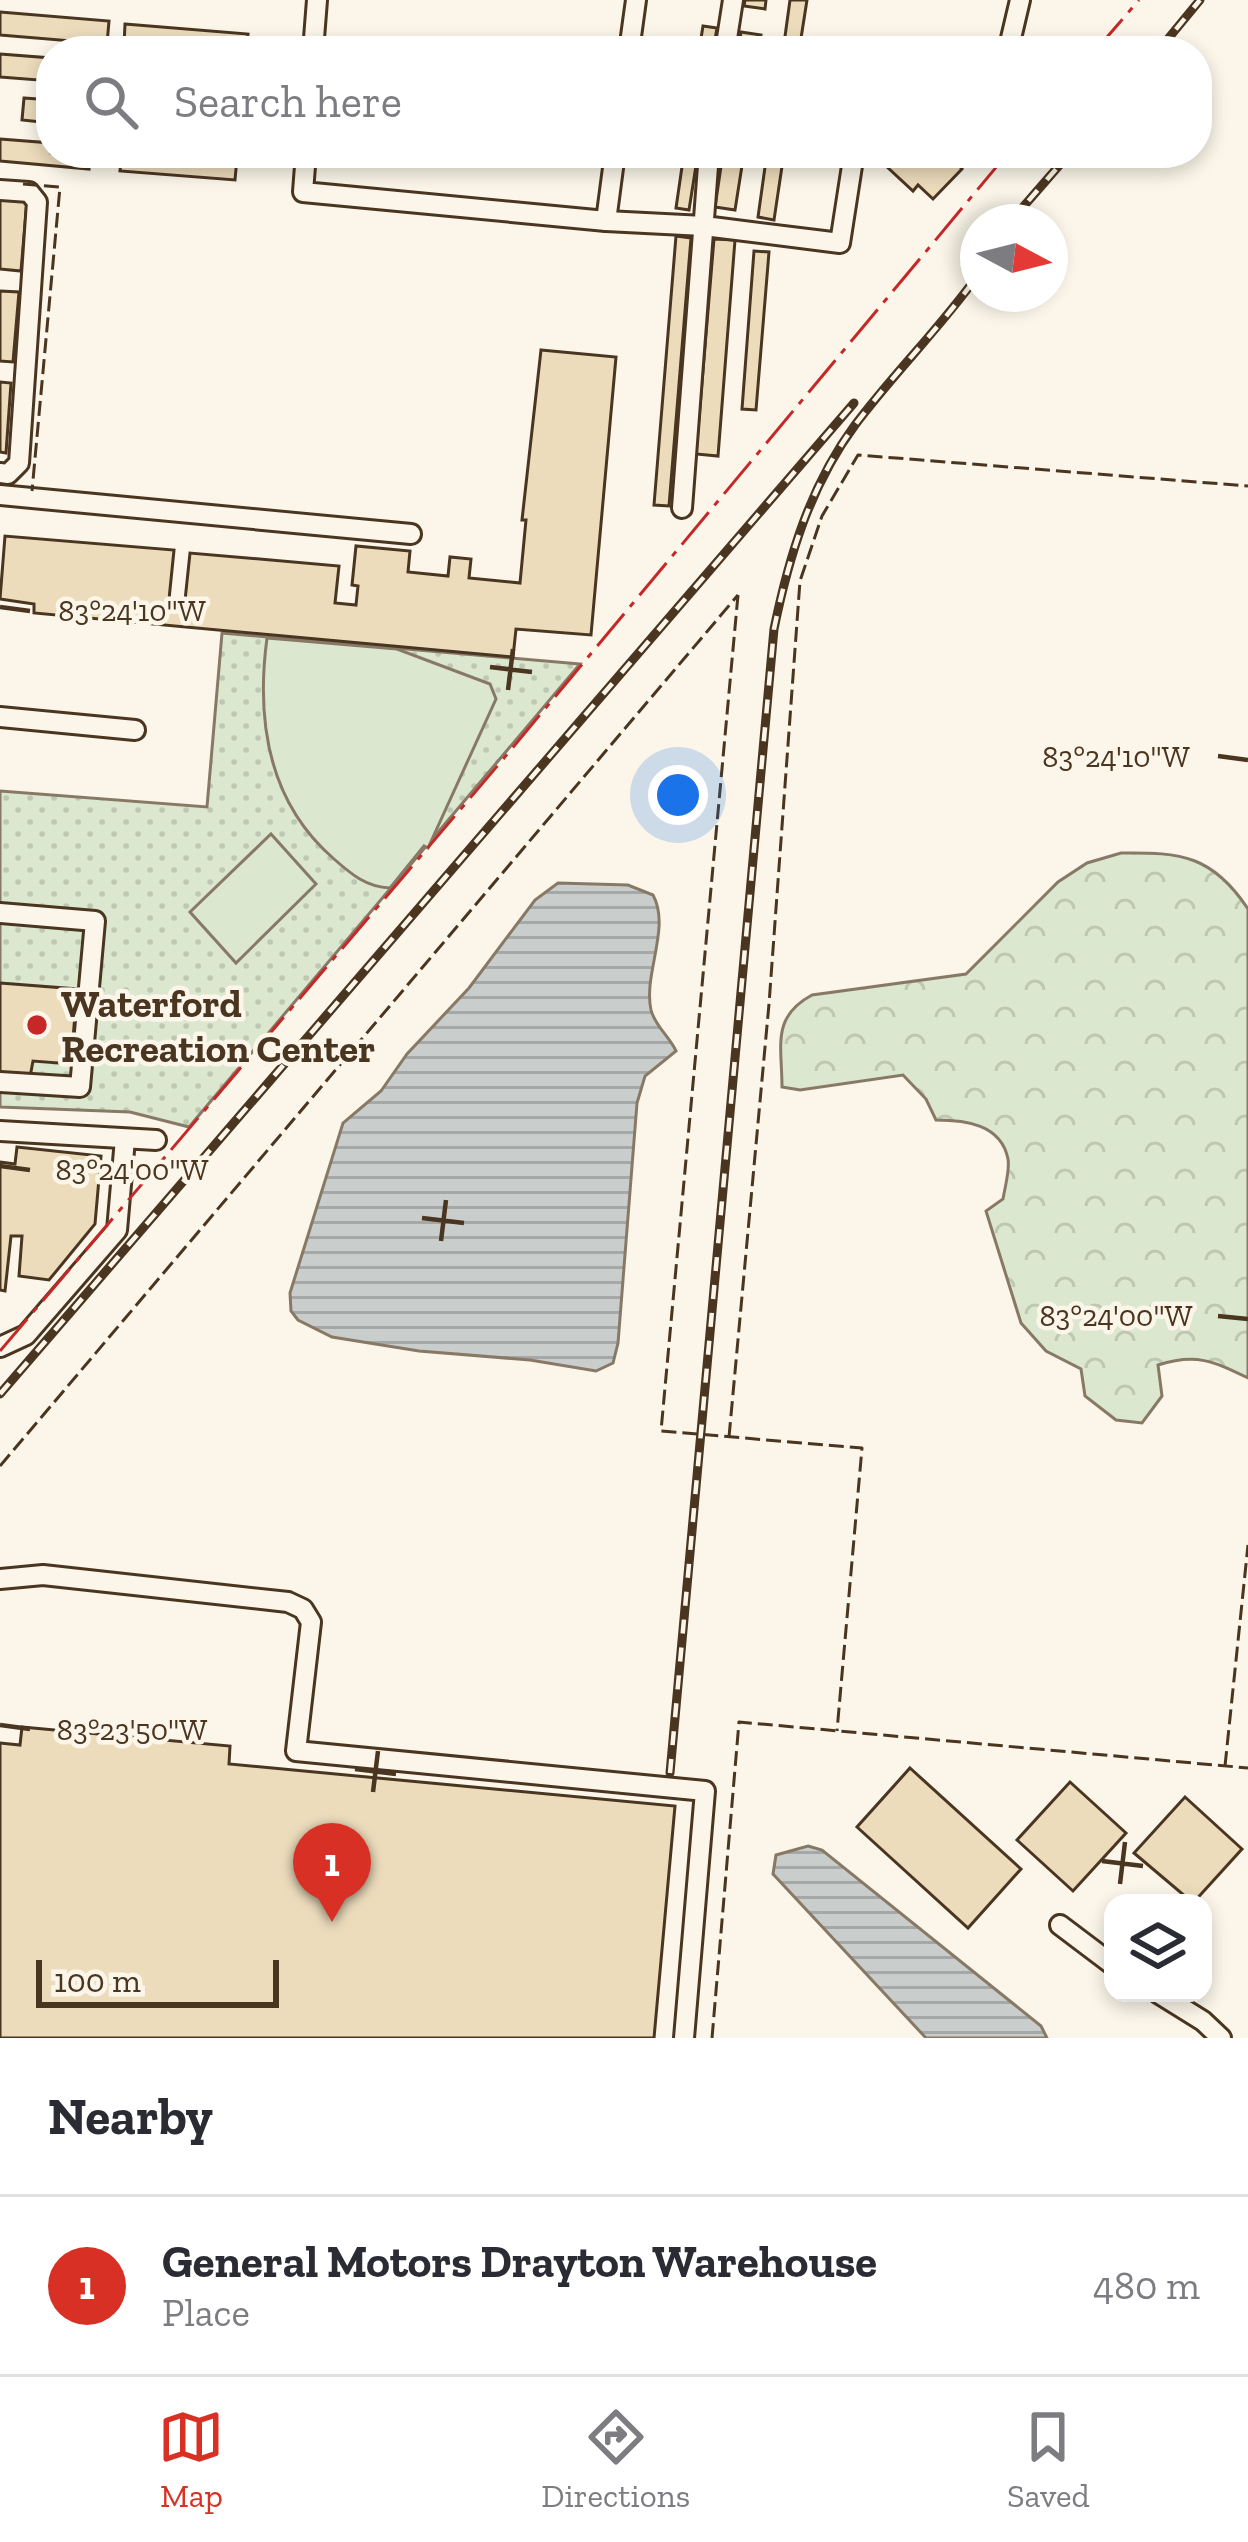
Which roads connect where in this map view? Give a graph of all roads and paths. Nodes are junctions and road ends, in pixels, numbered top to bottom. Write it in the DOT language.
graph roads {
  1 [pos="317,0"];
  2 [pos="636,0"];
  3 [pos="733,0"];
  4 [pos="1020,0"];
  5 [pos="315,36"];
  6 [pos="631,36"];
  7 [pos="727,36"];
  8 [pos="1012,36"];
  9 [pos="305,168"];
  10 [pos="613,168"];
  11 [pos="708,168"];
  12 [pos="852,168"];
  13 [pos="0,190"];
  14 [pos="606,221"];
  15 [pos="704,226"];
  16 [pos="0,473"];
  17 [pos="0,495"];
  18 [pos="682,508"];
  19 [pos="411,534"];
  20 [pos="0,716"];
  21 [pos="135,730"];
  22 [pos="0,913"];
  23 [pos="0,1082"];
  24 [pos="0,1131"];
  25 [pos="125,1139"];
  26 [pos="156,1140"];
  27 [pos="0,1347"];
  28 [pos="0,1579"];
  29 [pos="1060,1925"];
  30 [pos="1104,1958"];
  31 [pos="1172,2002"];
  32 [pos="684,2038"];
  33 [pos="1221,2038"];
  1 -- 5 [label="lane"];
  2 -- 6 [label="lane"];
  3 -- 7 [label="lane"];
  4 -- 8 [label="lane"];
  9 -- 14 [label="lane"];
  10 -- 14 [label="lane"];
  11 -- 15 [label="lane"];
  12 -- 15 [label="lane"];
  13 -- 16 [label="lane"];
  14 -- 15 [label="lane"];
  15 -- 18 [label="lane"];
  17 -- 19 [label="lane"];
  20 -- 21 [label="lane"];
  22 -- 23 [label="lane"];
  24 -- 25 [label="lane"];
  25 -- 26 [label="lane"];
  25 -- 27 [label="lane"];
  28 -- 32 [label="lane"];
  29 -- 30 [label="lane"];
  31 -- 33 [label="lane"];
}
